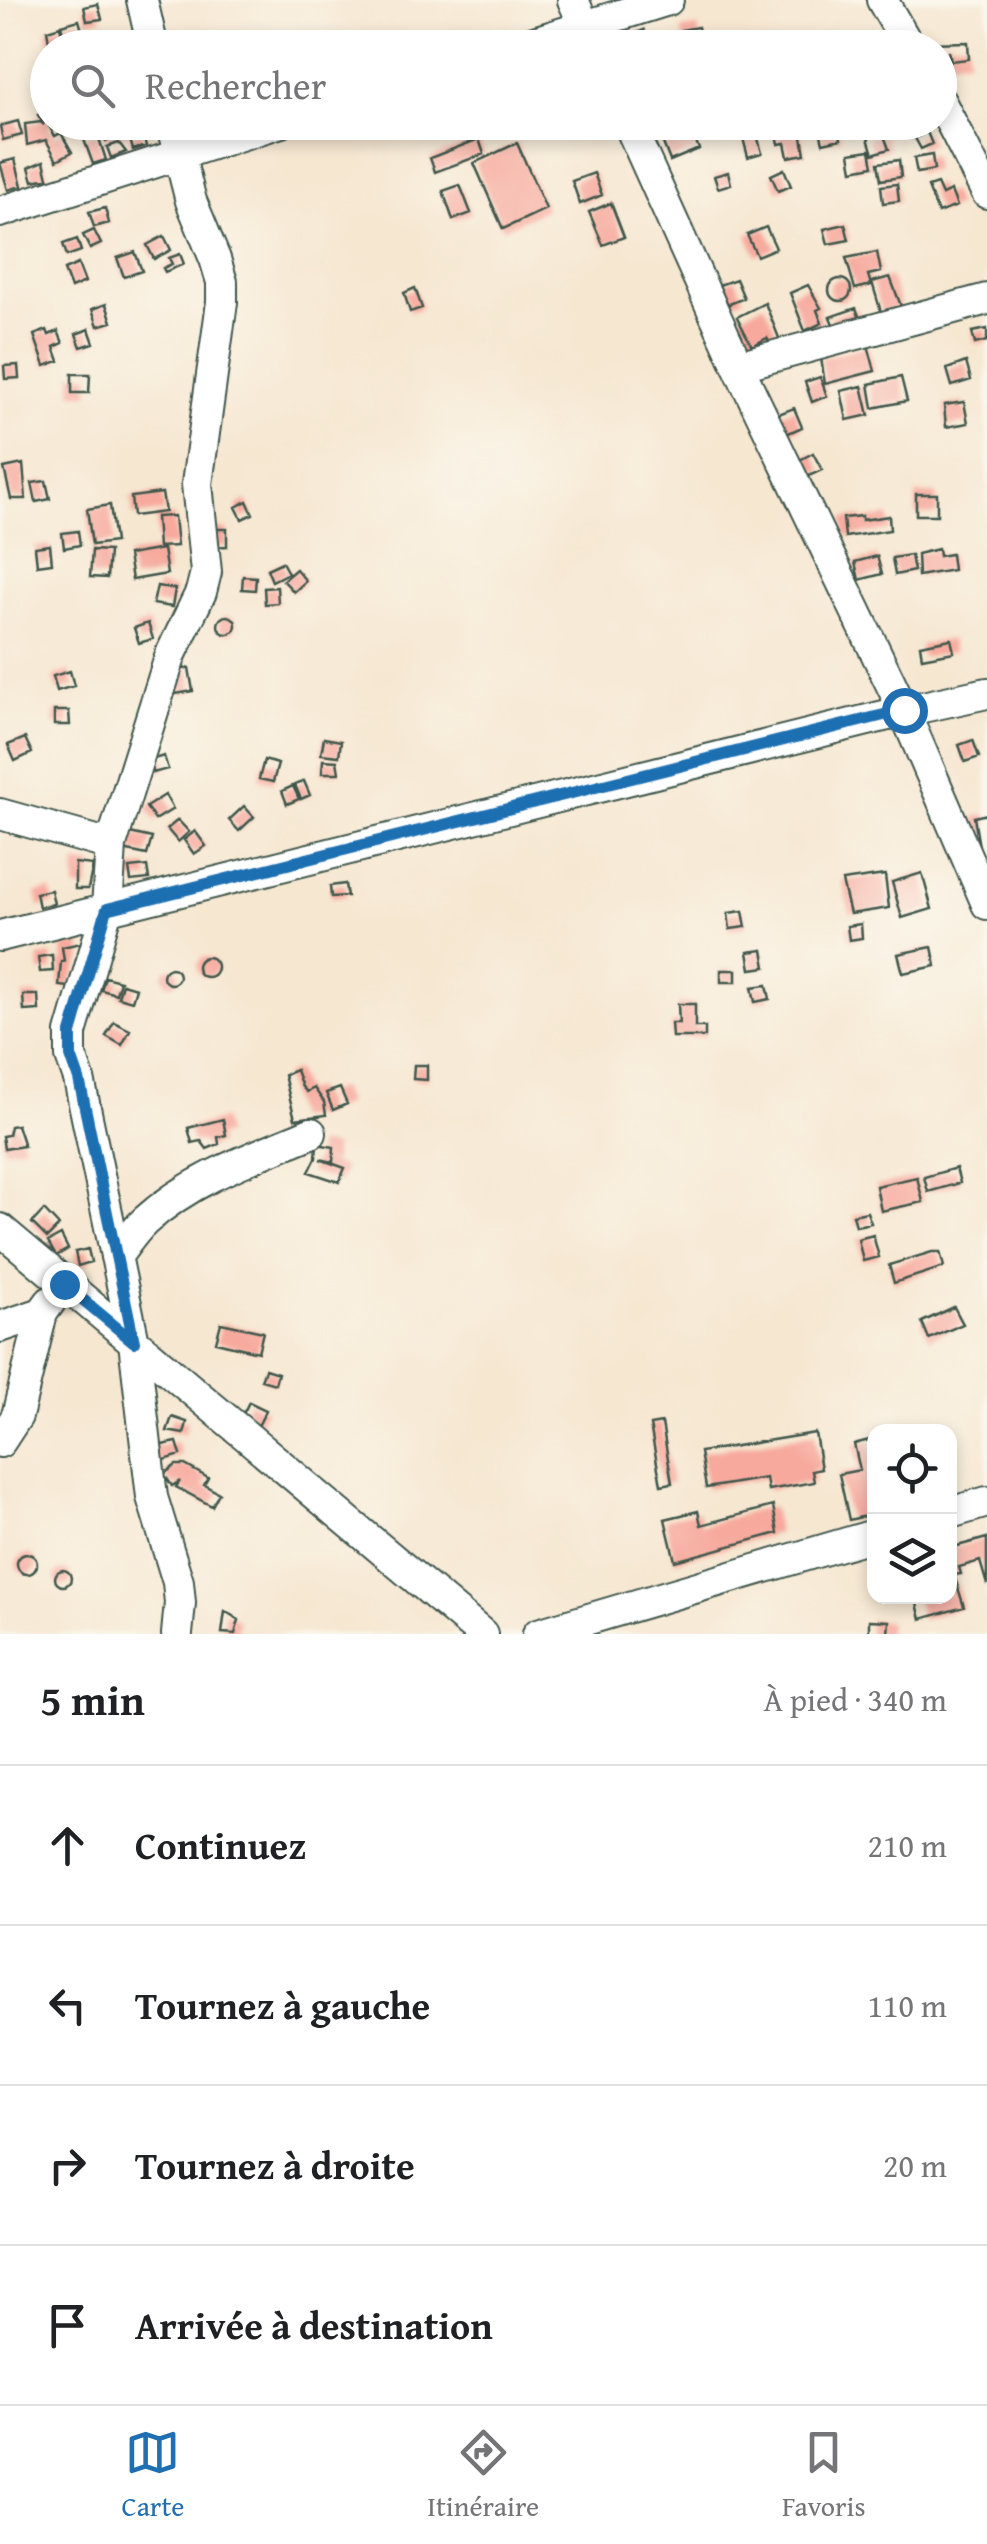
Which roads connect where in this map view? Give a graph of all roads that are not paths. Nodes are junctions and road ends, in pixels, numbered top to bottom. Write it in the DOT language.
graph roads {
  1 [pos="142,0"];
  2 [pos="668,0"];
  3 [pos="882,0"];
  4 [pos="584,24"];
  5 [pos="149,30"];
  6 [pos="900,30"];
  7 [pos="957,134"];
  8 [pos="175,140"];
  9 [pos="226,140"];
  10 [pos="636,140"];
  11 [pos="178,156"];
  12 [pos="987,193"];
  13 [pos="0,212"];
  14 [pos="987,299"];
  15 [pos="738,366"];
  16 [pos="987,694"];
  17 [pos="904,710"];
  18 [pos="0,814"];
  19 [pos="111,846"];
  20 [pos="983,887"];
  21 [pos="107,909"];
  22 [pos="0,936"];
  23 [pos="311,1133"];
  24 [pos="0,1229"];
  25 [pos="116,1257"];
  26 [pos="64,1284"];
  27 [pos="42,1313"];
  28 [pos="0,1327"];
  29 [pos="134,1342"];
  30 [pos="0,1442"];
  31 [pos="987,1502"];
  32 [pos="957,1511"];
  33 [pos="867,1537"];
  34 [pos="177,1634"];
  35 [pos="482,1634"];
  36 [pos="538,1634"];
  1 -- 5 [label="street"];
  2 -- 4 [label="street"];
  3 -- 6 [label="street"];
  7 -- 12 [label="street"];
  8 -- 11 [label="street"];
  9 -- 11 [label="street"];
  10 -- 15 [label="street"];
  11 -- 13 [label="street"];
  11 -- 19 [label="street"];
  14 -- 15 [label="street"];
  15 -- 17 [label="street"];
  16 -- 17 [label="street"];
  17 -- 20 [label="street"];
  17 -- 21 [label="street"];
  18 -- 19 [label="street"];
  19 -- 21 [label="street"];
  21 -- 22 [label="street"];
  21 -- 25 [label="street"];
  23 -- 25 [label="street"];
  24 -- 26 [label="street"];
  25 -- 29 [label="street"];
  26 -- 27 [label="street"];
  26 -- 29 [label="street"];
  27 -- 28 [label="street"];
  27 -- 30 [label="street"];
  29 -- 34 [label="street"];
  29 -- 35 [label="street"];
  31 -- 32 [label="street"];
  33 -- 36 [label="street"];
}
